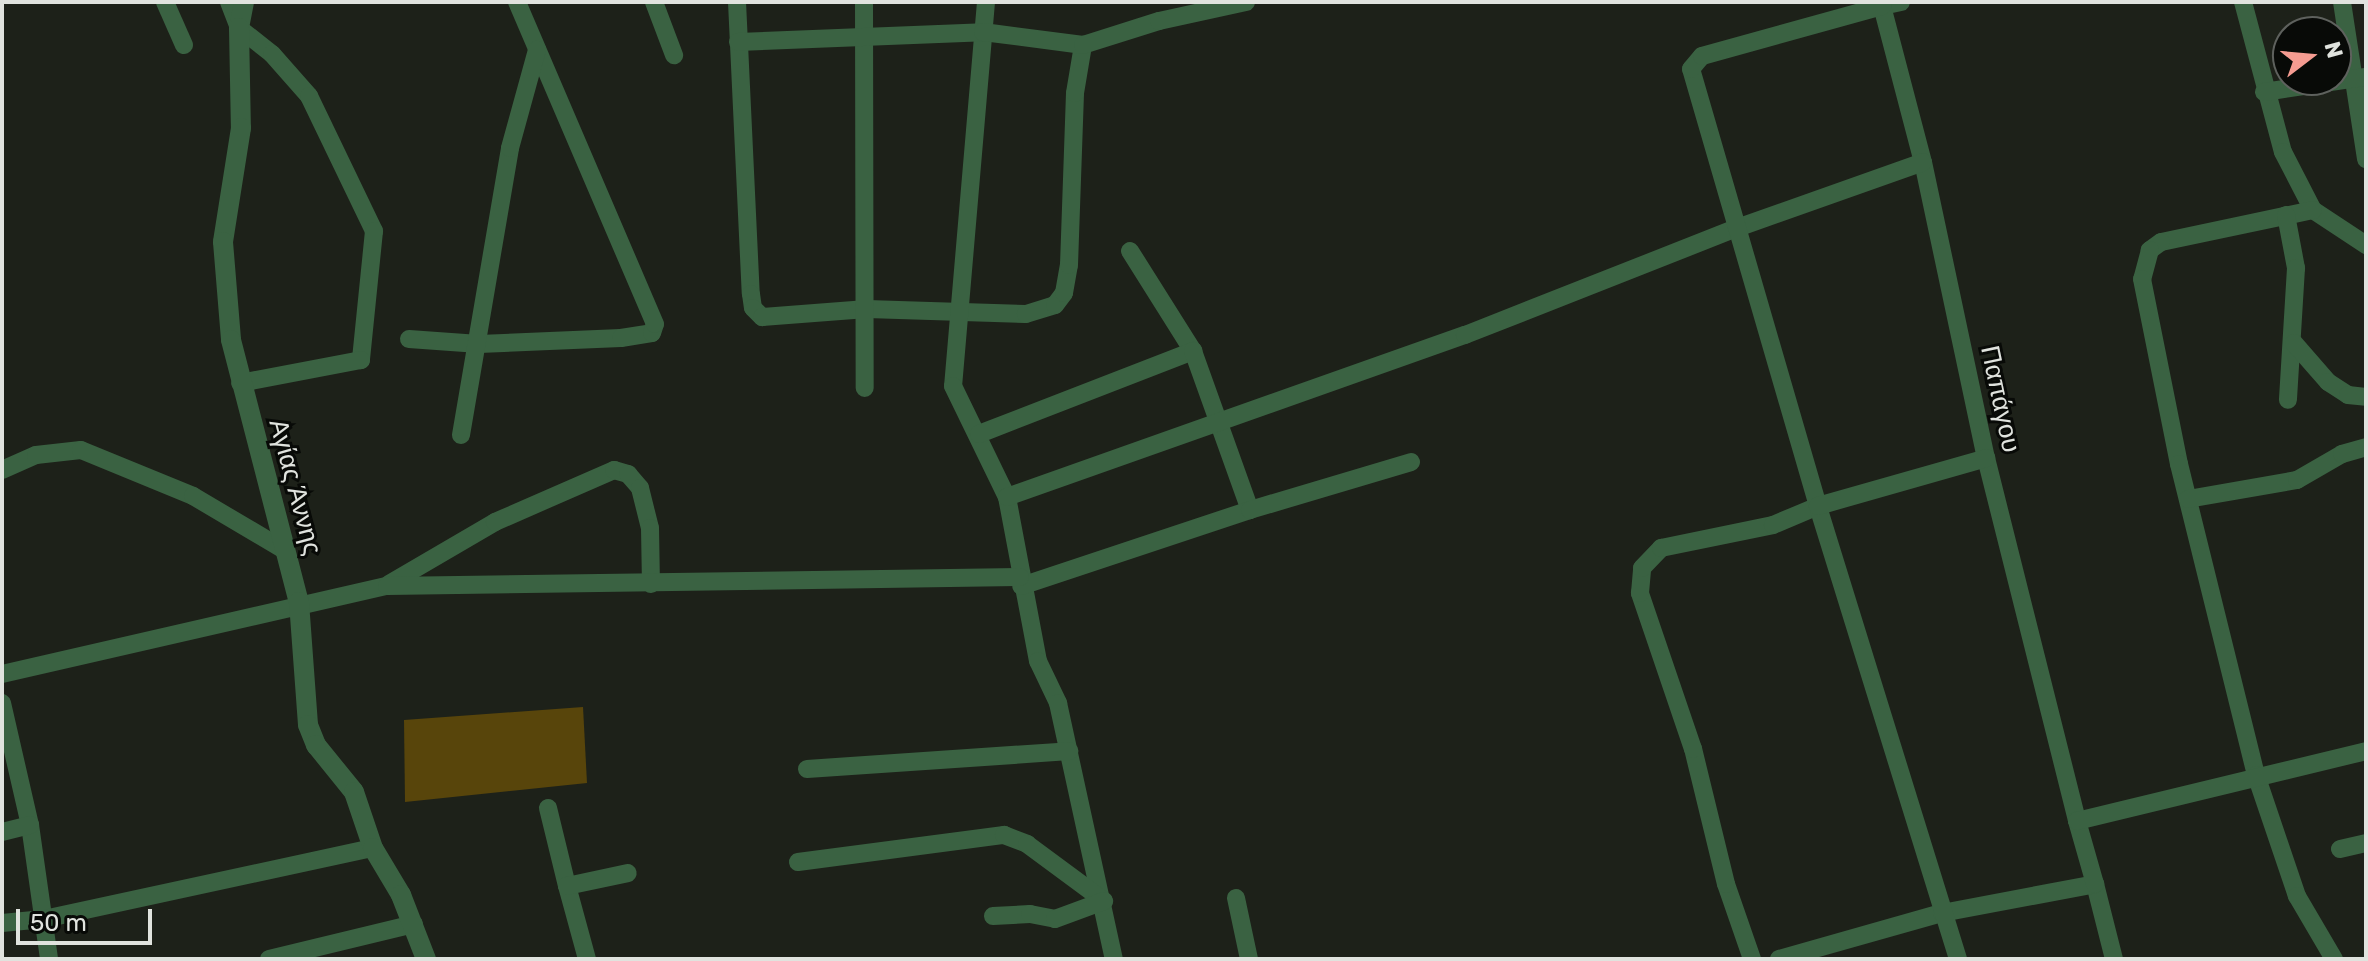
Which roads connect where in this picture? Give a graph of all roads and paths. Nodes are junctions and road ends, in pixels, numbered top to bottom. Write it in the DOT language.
graph roads {
  1 [pos="165,2"];
  2 [pos="229,2"];
  3 [pos="244,2"];
  4 [pos="517,2"];
  5 [pos="654,2"];
  6 [pos="737,2"];
  7 [pos="864,2"];
  8 [pos="986,2"];
  9 [pos="1246,2"];
  10 [pos="1901,2"];
  11 [pos="2243,2"];
  12 [pos="2342,2"];
  13 [pos="1219,5"];
  14 [pos="1882,6"];
  15 [pos="239,28"];
  16 [pos="983,32"];
  17 [pos="863,37"];
  18 [pos="738,42"];
  19 [pos="184,45"];
  20 [pos="1083,45"];
  21 [pos="537,50"];
  22 [pos="674,55"];
  23 [pos="2360,78"];
  24 [pos="2264,92"];
  25 [pos="2366,159"];
  26 [pos="1923,162"];
  27 [pos="2313,210"];
  28 [pos="2286,215"];
  29 [pos="1737,228"];
  30 [pos="2366,245"];
  31 [pos="1130,251"];
  32 [pos="956,308"];
  33 [pos="867,309"];
  34 [pos="409,339"];
  35 [pos="2294,343"];
  36 [pos="479,344"];
  37 [pos="1193,351"];
  38 [pos="240,383"];
  39 [pos="865,388"];
  40 [pos="2366,397"];
  41 [pos="2288,400"];
  42 [pos="1220,424"];
  43 [pos="979,434"];
  44 [pos="461,435"];
  45 [pos="2366,447"];
  46 [pos="1986,458"];
  47 [pos="1411,462"];
  48 [pos="2,470"];
  49 [pos="1007,497"];
  50 [pos="2188,499"];
  51 [pos="1818,506"];
  52 [pos="1250,510"];
  53 [pos="286,551"];
  54 [pos="1021,582"];
  55 [pos="651,584"];
  56 [pos="387,586"];
  57 [pos="299,602"];
  58 [pos="2,674"];
  59 [pos="2,703"];
  60 [pos="6,741"];
  61 [pos="1069,751"];
  62 [pos="2366,751"];
  63 [pos="807,769"];
  64 [pos="2256,775"];
  65 [pos="548,808"];
  66 [pos="2077,821"];
  67 [pos="30,825"];
  68 [pos="2,832"];
  69 [pos="2366,843"];
  70 [pos="373,848"];
  71 [pos="2340,849"];
  72 [pos="798,862"];
  73 [pos="628,873"];
  74 [pos="2095,884"];
  75 [pos="567,886"];
  76 [pos="1236,898"];
  77 [pos="1104,901"];
  78 [pos="1942,913"];
  79 [pos="993,916"];
  80 [pos="44,919"];
  81 [pos="2,923"];
  82 [pos="414,924"];
  83 [pos="49,959"];
  84 [pos="269,959"];
  85 [pos="426,959"];
  86 [pos="587,959"];
  87 [pos="1114,959"];
  88 [pos="1249,959"];
  89 [pos="1752,959"];
  90 [pos="1779,959"];
  91 [pos="1958,959"];
  92 [pos="2114,959"];
  93 [pos="2334,959"];
  1 -- 19 [label="street"];
  2 -- 15 [label="street"];
  3 -- 15 [label="street, Αγίας Άννης"];
  4 -- 21 [label="street"];
  5 -- 22 [label="street"];
  6 -- 18 [label="street"];
  7 -- 17 [label="street"];
  8 -- 16 [label="street"];
  9 -- 13 [label="street"];
  10 -- 14 [label="street"];
  11 -- 24 [label="street"];
  12 -- 23 [label="street"];
  13 -- 20 [label="street"];
  14 -- 26 [label="street, Παπάγου"];
  14 -- 29 [label="street"];
  15 -- 38 [label="street, Αγίας Άννης"];
  15 -- 38 [label="street"];
  16 -- 17 [label="street"];
  16 -- 20 [label="street"];
  16 -- 32 [label="street"];
  17 -- 18 [label="street"];
  17 -- 33 [label="street"];
  18 -- 33 [label="street"];
  20 -- 32 [label="street"];
  21 -- 36 [label="street"];
  21 -- 36 [label="street"];
  23 -- 24 [label="street"];
  23 -- 25 [label="street"];
  24 -- 27 [label="street"];
  26 -- 29 [label="street"];
  26 -- 46 [label="street, Παπάγου"];
  27 -- 28 [label="street"];
  27 -- 30 [label="street"];
  28 -- 35 [label="street"];
  28 -- 50 [label="street"];
  29 -- 42 [label="street"];
  29 -- 51 [label="street"];
  31 -- 37 [label="street"];
  32 -- 33 [label="street"];
  32 -- 43 [label="street"];
  33 -- 39 [label="street"];
  34 -- 36 [label="street"];
  35 -- 40 [label="street"];
  35 -- 41 [label="street"];
  36 -- 44 [label="street"];
  37 -- 42 [label="street"];
  37 -- 43 [label="street"];
  38 -- 53 [label="street, Αγίας Άννης"];
  42 -- 49 [label="street"];
  42 -- 52 [label="street"];
  43 -- 49 [label="street"];
  45 -- 50 [label="street"];
  46 -- 51 [label="street"];
  46 -- 66 [label="street, Παπάγου"];
  47 -- 52 [label="street"];
  48 -- 53 [label="street"];
  49 -- 54 [label="street"];
  50 -- 64 [label="street"];
  51 -- 78 [label="street"];
  51 -- 89 [label="street"];
  52 -- 54 [label="street"];
  53 -- 57 [label="street, Αγίας Άννης"];
  54 -- 55 [label="street"];
  54 -- 61 [label="street"];
  55 -- 56 [label="street"];
  55 -- 56 [label="street"];
  56 -- 57 [label="street"];
  57 -- 58 [label="street"];
  57 -- 70 [label="street, Αγίας Άννης"];
  59 -- 60 [label="street"];
  60 -- 67 [label="street"];
  61 -- 63 [label="street"];
  61 -- 77 [label="street"];
  62 -- 64 [label="street"];
  64 -- 66 [label="street"];
  64 -- 93 [label="street"];
  65 -- 75 [label="street"];
  66 -- 74 [label="street, Παπάγου"];
  67 -- 68 [label="street"];
  67 -- 80 [label="street"];
  69 -- 71 [label="street"];
  70 -- 80 [label="street"];
  70 -- 82 [label="street, Αγίας Άννης"];
  72 -- 77 [label="street"];
  73 -- 75 [label="street"];
  74 -- 78 [label="street"];
  74 -- 92 [label="street, Παπάγου"];
  75 -- 86 [label="street"];
  76 -- 88 [label="street"];
  77 -- 79 [label="street"];
  77 -- 87 [label="street"];
  78 -- 90 [label="street"];
  78 -- 91 [label="street"];
  80 -- 81 [label="street"];
  80 -- 83 [label="street"];
  82 -- 84 [label="street"];
  82 -- 85 [label="street, Αγίας Άννης"];
}
